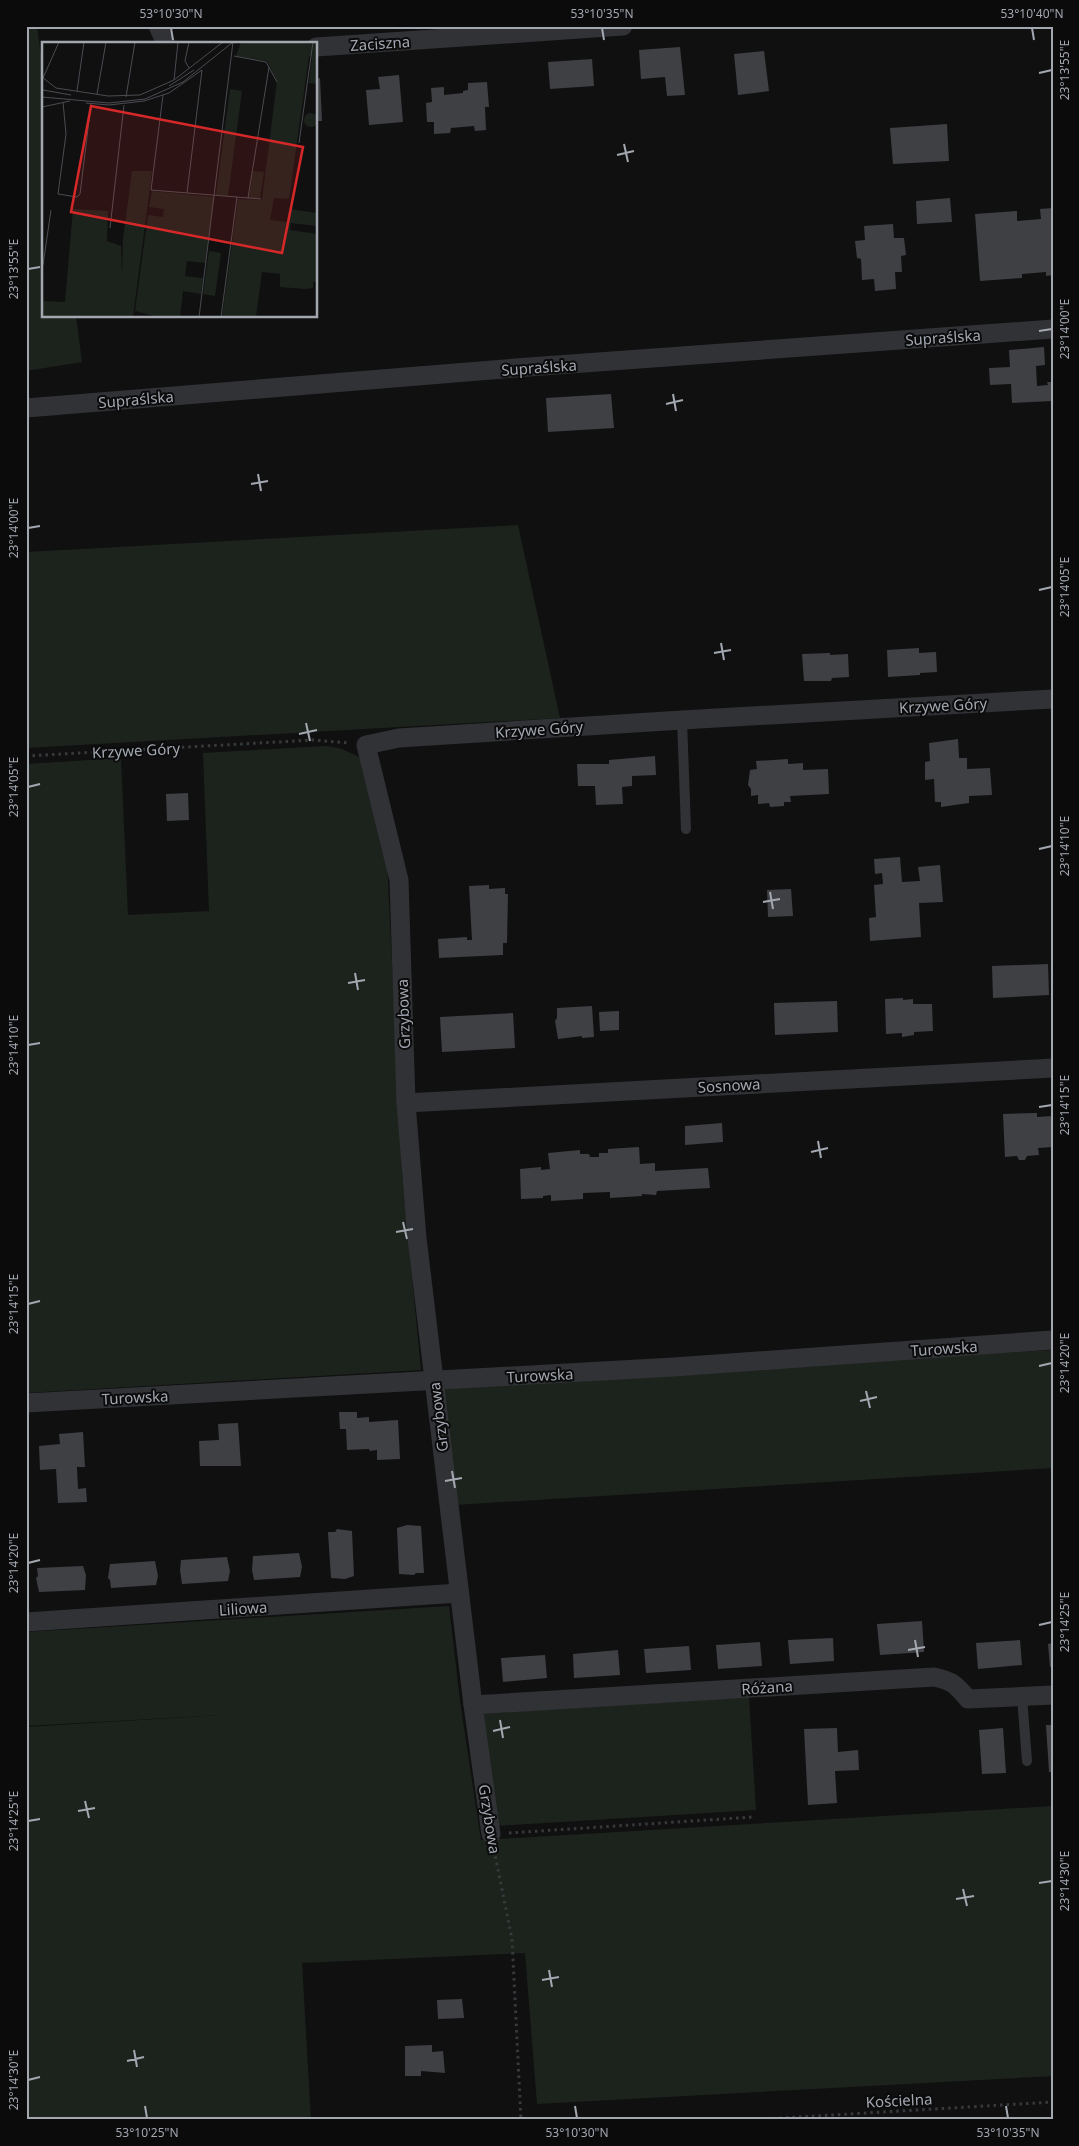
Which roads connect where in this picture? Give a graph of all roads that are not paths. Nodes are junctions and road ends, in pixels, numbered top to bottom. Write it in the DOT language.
graph roads {
  1 [pos="158,26"];
  2 [pos="623,26"];
  3 [pos="165,42"];
  4 [pos="318,47"];
  5 [pos="1053,329"];
  6 [pos="26,408"];
  7 [pos="1053,699"];
  8 [pos="682,720"];
  9 [pos="366,745"];
  10 [pos="686,829"];
  11 [pos="1053,1068"];
  12 [pos="406,1103"];
  13 [pos="1053,1340"];
  14 [pos="434,1381"];
  15 [pos="26,1403"];
  16 [pos="459,1593"];
  17 [pos="26,1622"];
  18 [pos="1053,1695"];
  19 [pos="1022,1696"];
  20 [pos="473,1705"];
  21 [pos="1027,1761"];
  22 [pos="491,1834"];
  1 -- 3 [label="street"];
  2 -- 4 [label="street, Zaciszna"];
  5 -- 6 [label="street, Supraślska"];
  7 -- 8 [label="street, Krzywe Góry"];
  8 -- 9 [label="street, Krzywe Góry"];
  8 -- 10 [label="lane"];
  9 -- 12 [label="street, Grzybowa"];
  11 -- 12 [label="street, Sosnowa"];
  12 -- 14 [label="street, Grzybowa"];
  13 -- 14 [label="street, Turowska"];
  14 -- 15 [label="street, Turowska"];
  14 -- 16 [label="street, Grzybowa"];
  16 -- 17 [label="street, Liliowa"];
  16 -- 20 [label="street, Grzybowa"];
  18 -- 19 [label="street, Różana"];
  19 -- 20 [label="street, Różana"];
  19 -- 21 [label="lane"];
  20 -- 22 [label="street, Grzybowa"];
}
